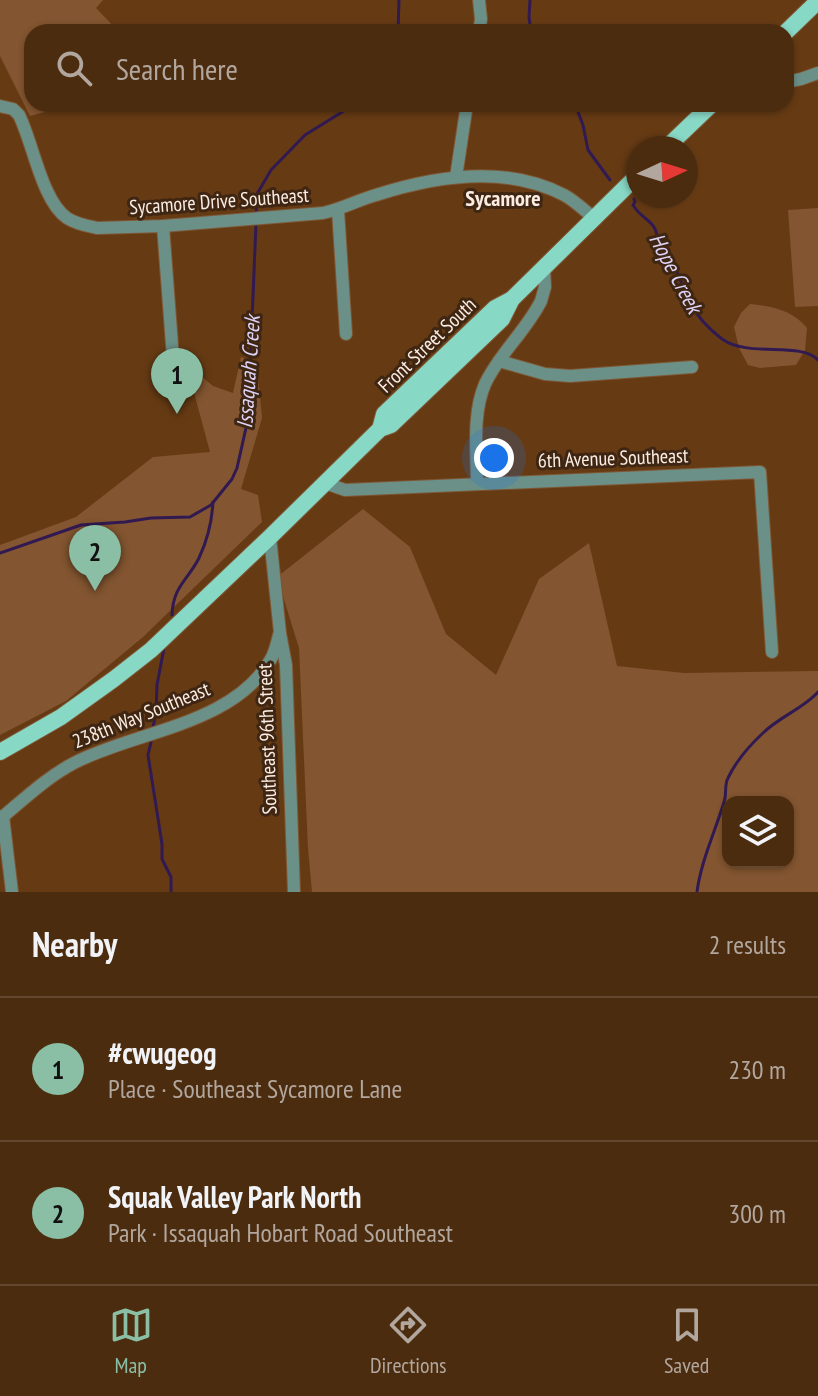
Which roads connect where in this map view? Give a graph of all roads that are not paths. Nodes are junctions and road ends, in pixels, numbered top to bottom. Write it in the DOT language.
graph roads {
  1 [pos="479,0"];
  2 [pos="818,1"];
  3 [pos="480,24"];
  4 [pos="794,24"];
  5 [pos="818,73"];
  6 [pos="794,81"];
  7 [pos="0,106"];
  8 [pos="466,112"];
  9 [pos="704,112"];
  10 [pos="679,136"];
  11 [pos="456,177"];
  12 [pos="626,187"];
  13 [pos="338,210"];
  14 [pos="594,218"];
  15 [pos="163,226"];
  16 [pos="544,268"];
  17 [pos="346,334"];
  18 [pos="173,358"];
  19 [pos="499,361"];
  20 [pos="692,367"];
  21 [pos="325,483"];
  22 [pos="477,483"];
  23 [pos="270,537"];
  24 [pos="280,633"];
  25 [pos="772,652"];
  26 [pos="0,752"];
  27 [pos="2,818"];
  28 [pos="12,892"];
  29 [pos="294,892"];
  1 -- 3 [label="street"];
  2 -- 4 [label="main road"];
  5 -- 6 [label="street"];
  7 -- 15 [label="street, Sycamore Drive Southeast"];
  8 -- 11 [label="street"];
  9 -- 10 [label="main road"];
  11 -- 13 [label="street, Sycamore Drive Southeast"];
  11 -- 14 [label="street, Sycamore Drive Southeast"];
  12 -- 14 [label="main road, Front Street South"];
  13 -- 15 [label="street, Sycamore Drive Southeast"];
  13 -- 17 [label="street"];
  14 -- 16 [label="main road, Front Street South"];
  15 -- 18 [label="street"];
  16 -- 19 [label="street"];
  16 -- 21 [label="main road, Front Street South"];
  19 -- 20 [label="street"];
  19 -- 22 [label="street"];
  21 -- 22 [label="street, 6th Avenue Southeast"];
  21 -- 23 [label="main road, Front Street South"];
  22 -- 25 [label="street, 6th Avenue Southeast"];
  23 -- 24 [label="street, Southeast 96th Street"];
  23 -- 26 [label="main road, Front Street South"];
  24 -- 27 [label="street, 238th Way Southeast"];
  24 -- 29 [label="street, Southeast 96th Street"];
  27 -- 28 [label="street"];
}
